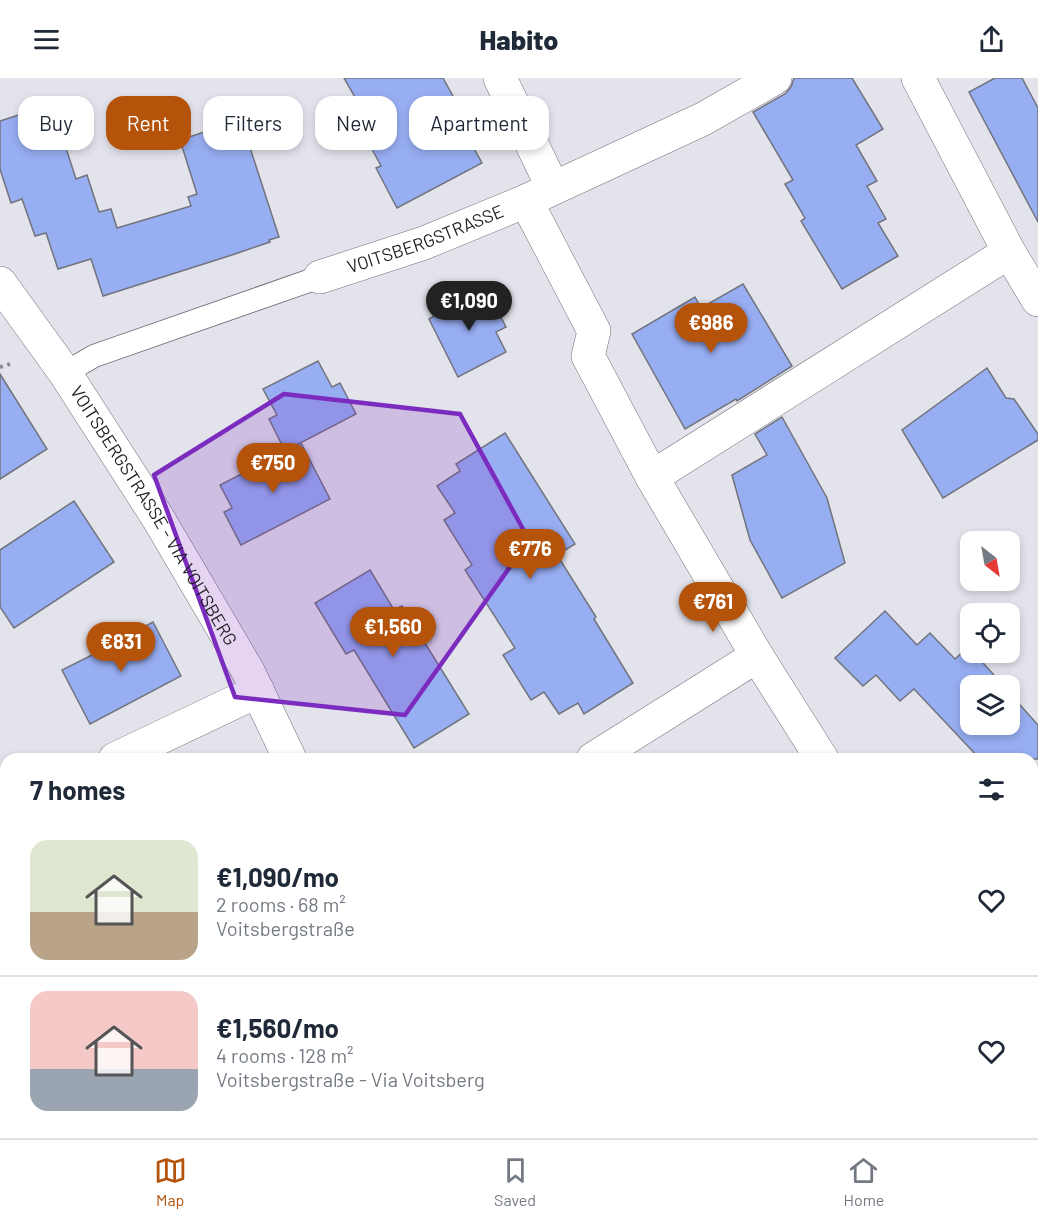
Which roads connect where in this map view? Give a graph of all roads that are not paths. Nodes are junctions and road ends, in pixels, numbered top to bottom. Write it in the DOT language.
graph roads {
  1 [pos="500,78"];
  2 [pos="775,78"];
  3 [pos="918,78"];
  4 [pos="540,194"];
  5 [pos="1009,252"];
  6 [pos="320,277"];
  7 [pos="0,283"];
  8 [pos="1038,300"];
  9 [pos="65,374"];
  10 [pos="652,477"];
  11 [pos="757,656"];
  12 [pos="258,691"];
  13 [pos="128,753"];
  14 [pos="287,753"];
  15 [pos="603,753"];
  16 [pos="818,753"];
  1 -- 4 [label="street"];
  2 -- 4 [label="street, VOITSBERGSTRASSE"];
  3 -- 5 [label="street"];
  4 -- 6 [label="street, VOITSBERGSTRASSE"];
  4 -- 10 [label="street"];
  5 -- 8 [label="street"];
  5 -- 10 [label="street"];
  6 -- 9 [label="lane, VOITSBERGSTRASSE"];
  7 -- 9 [label="street, VOITSBERGSTRASSE - VIA VOITSBERG"];
  9 -- 12 [label="street, VOITSBERGSTRASSE - VIA VOITSBERG"];
  10 -- 11 [label="street"];
  11 -- 15 [label="street"];
  11 -- 16 [label="street"];
  12 -- 13 [label="street"];
  12 -- 14 [label="street, VOITSBERGSTRASSE - VIA VOITSBERG"];
}
